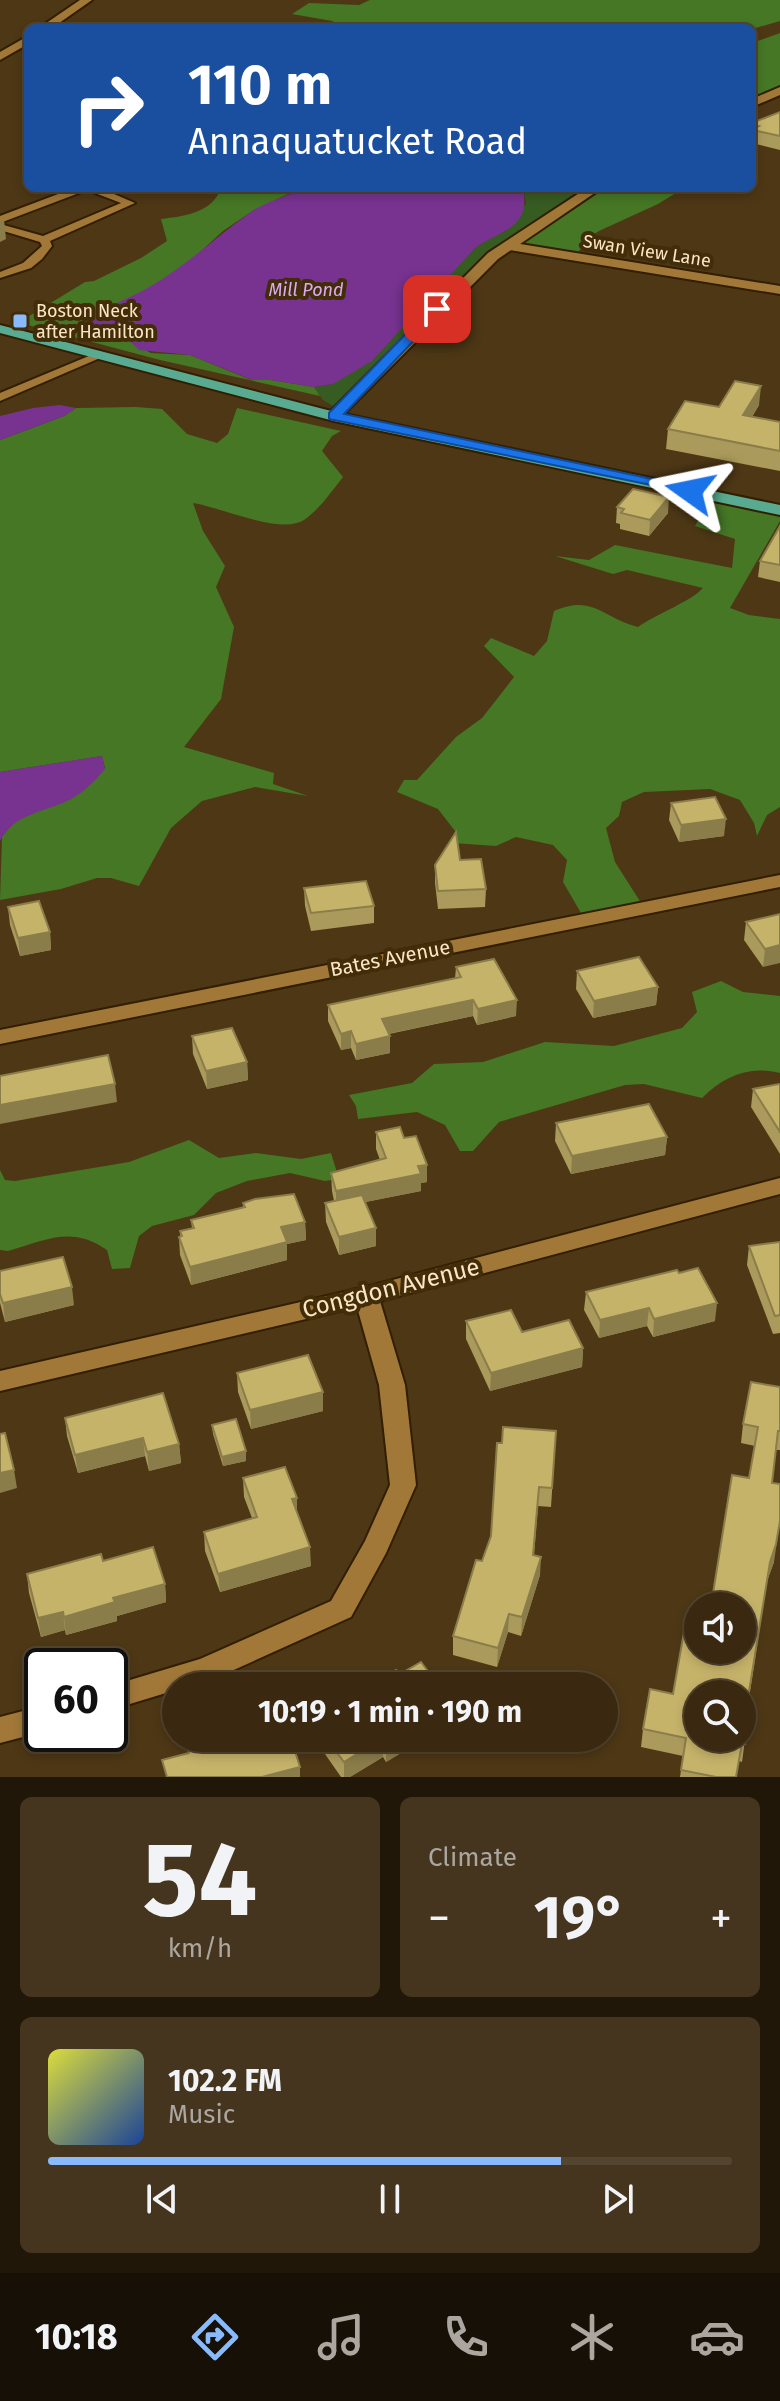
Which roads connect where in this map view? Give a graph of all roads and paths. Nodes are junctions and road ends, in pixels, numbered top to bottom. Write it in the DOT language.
graph roads {
  1 [pos="87,0"];
  2 [pos="51,24"];
  3 [pos="24,42"];
  4 [pos="0,57"];
  5 [pos="780,91"];
  6 [pos="756,101"];
  7 [pos="73,192"];
  8 [pos="101,192"];
  9 [pos="590,192"];
  10 [pos="0,220"];
  11 [pos="0,227"];
  12 [pos="44,240"];
  13 [pos="508,246"];
  14 [pos="0,275"];
  15 [pos="780,290"];
  16 [pos="0,329"];
  17 [pos="96,356"];
  18 [pos="0,397"];
  19 [pos="334,416"];
  20 [pos="780,510"];
  21 [pos="780,881"];
  22 [pos="0,1037"];
  23 [pos="780,1186"];
  24 [pos="366,1296"];
  25 [pos="0,1381"];
  26 [pos="128,1693"];
  27 [pos="24,1724"];
  28 [pos="0,1730"];
  1 -- 2 [label="street"];
  3 -- 4 [label="street"];
  5 -- 6 [label="street"];
  7 -- 10 [label="lane"];
  8 -- 12 [label="lane"];
  9 -- 13 [label="street"];
  11 -- 12 [label="lane"];
  12 -- 14 [label="lane"];
  13 -- 15 [label="street, Swan View Lane"];
  13 -- 19 [label="street"];
  16 -- 17 [label="main road"];
  17 -- 18 [label="lane"];
  17 -- 19 [label="main road"];
  19 -- 20 [label="main road"];
  21 -- 22 [label="street, Bates Avenue"];
  23 -- 24 [label="street, Congdon Avenue"];
  24 -- 25 [label="street, Congdon Avenue"];
  24 -- 26 [label="street"];
  27 -- 28 [label="street"];
}
